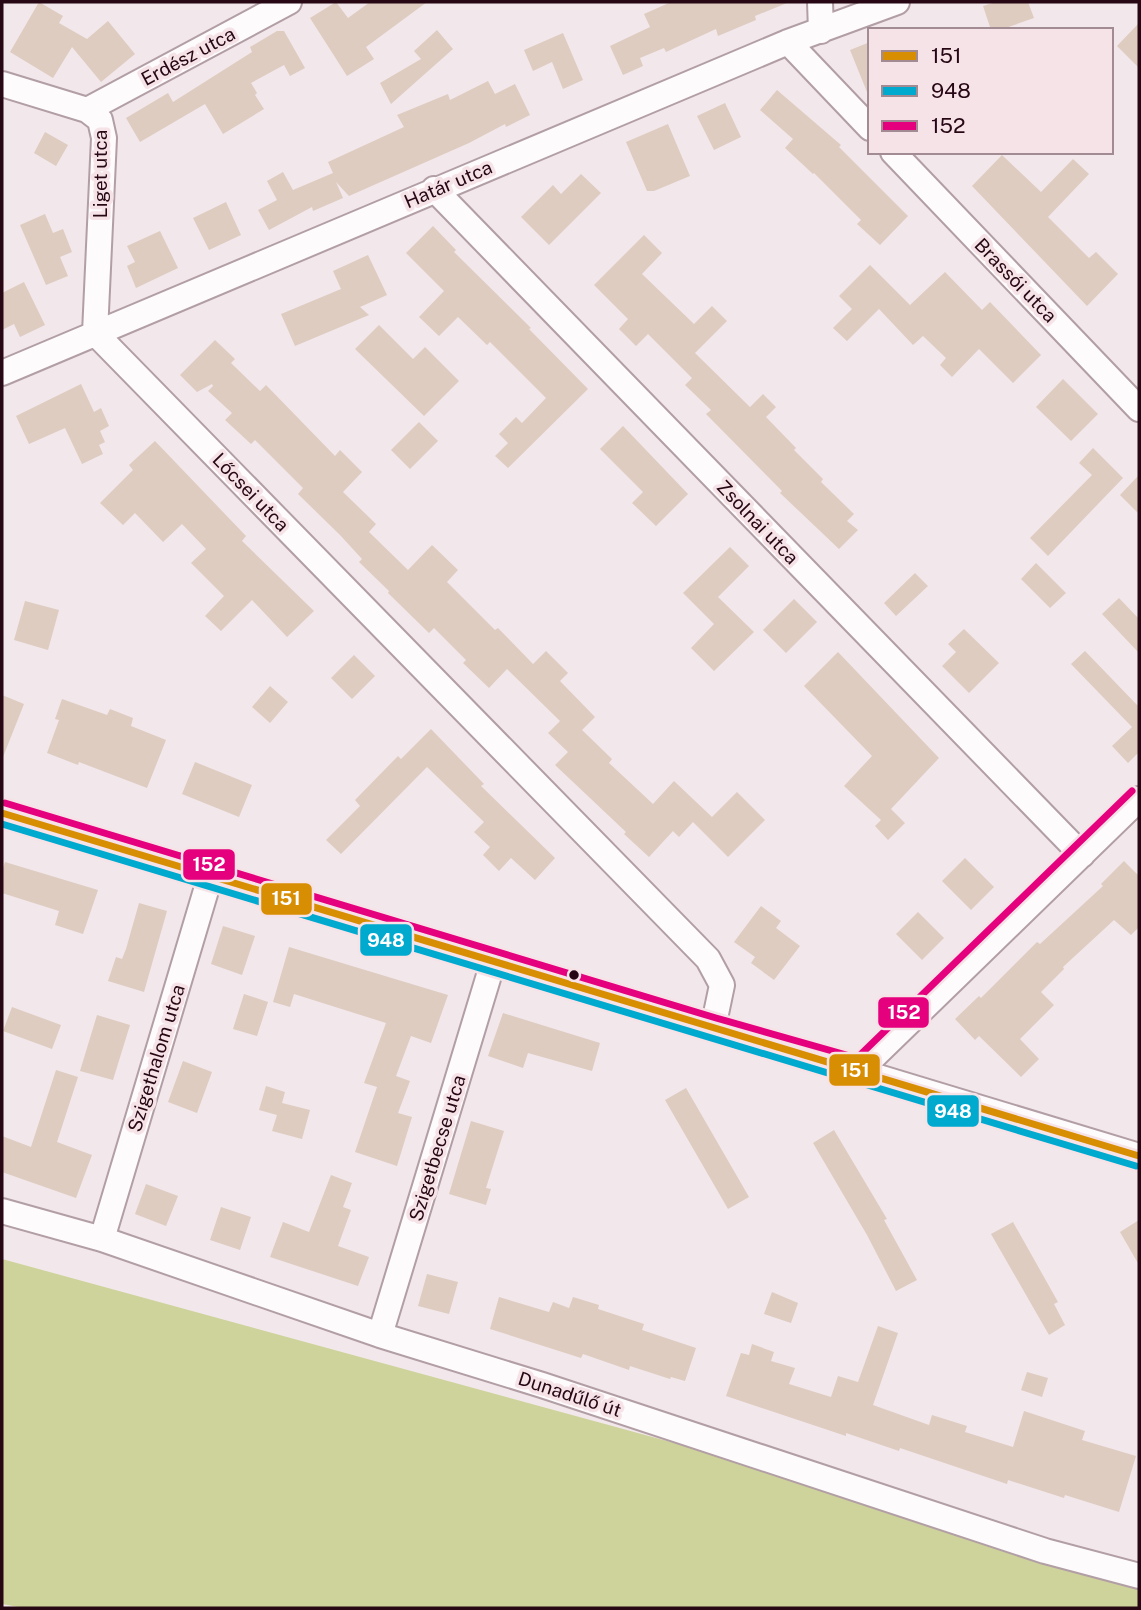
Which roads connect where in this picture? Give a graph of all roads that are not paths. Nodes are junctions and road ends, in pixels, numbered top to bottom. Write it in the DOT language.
graph roads {
  1 [pos="289,2"];
  2 [pos="820,2"];
  3 [pos="897,2"];
  4 [pos="821,31"];
  5 [pos="788,42"];
  6 [pos="2,84"];
  7 [pos="87,110"];
  8 [pos="868,126"];
  9 [pos="895,154"];
  10 [pos="434,190"];
  11 [pos="95,333"];
  12 [pos="2,373"];
  13 [pos="1139,409"];
  14 [pos="1139,799"];
  15 [pos="2,813"];
  16 [pos="1082,855"];
  17 [pos="210,877"];
  18 [pos="493,962"];
  19 [pos="713,1028"];
  20 [pos="860,1070"];
  21 [pos="1139,1156"];
  22 [pos="2,1211"];
  23 [pos="102,1239"];
  24 [pos="380,1335"];
  25 [pos="1139,1576"];
  1 -- 7 [label="street, Erdész utca"];
  2 -- 4 [label="street"];
  3 -- 4 [label="street, Határ utca"];
  4 -- 5 [label="street, Határ utca"];
  5 -- 8 [label="street"];
  5 -- 10 [label="street, Határ utca"];
  6 -- 7 [label="street, Liget utca"];
  7 -- 11 [label="street, Liget utca"];
  9 -- 13 [label="street, Brassói utca"];
  10 -- 11 [label="street, Határ utca"];
  10 -- 16 [label="street, Zsolnai utca"];
  11 -- 12 [label="street, Határ utca"];
  11 -- 19 [label="street, Lőcsei utca"];
  14 -- 16 [label="street"];
  15 -- 17 [label="street"];
  16 -- 20 [label="street"];
  17 -- 18 [label="street"];
  17 -- 23 [label="street, Szigethalom utca"];
  18 -- 19 [label="street"];
  18 -- 24 [label="street, Szigetbecse utca"];
  19 -- 20 [label="street"];
  20 -- 21 [label="street"];
  22 -- 23 [label="street, Dunadűlő út"];
  23 -- 24 [label="street, Dunadűlő út"];
  24 -- 25 [label="street, Dunadűlő út"];
}
